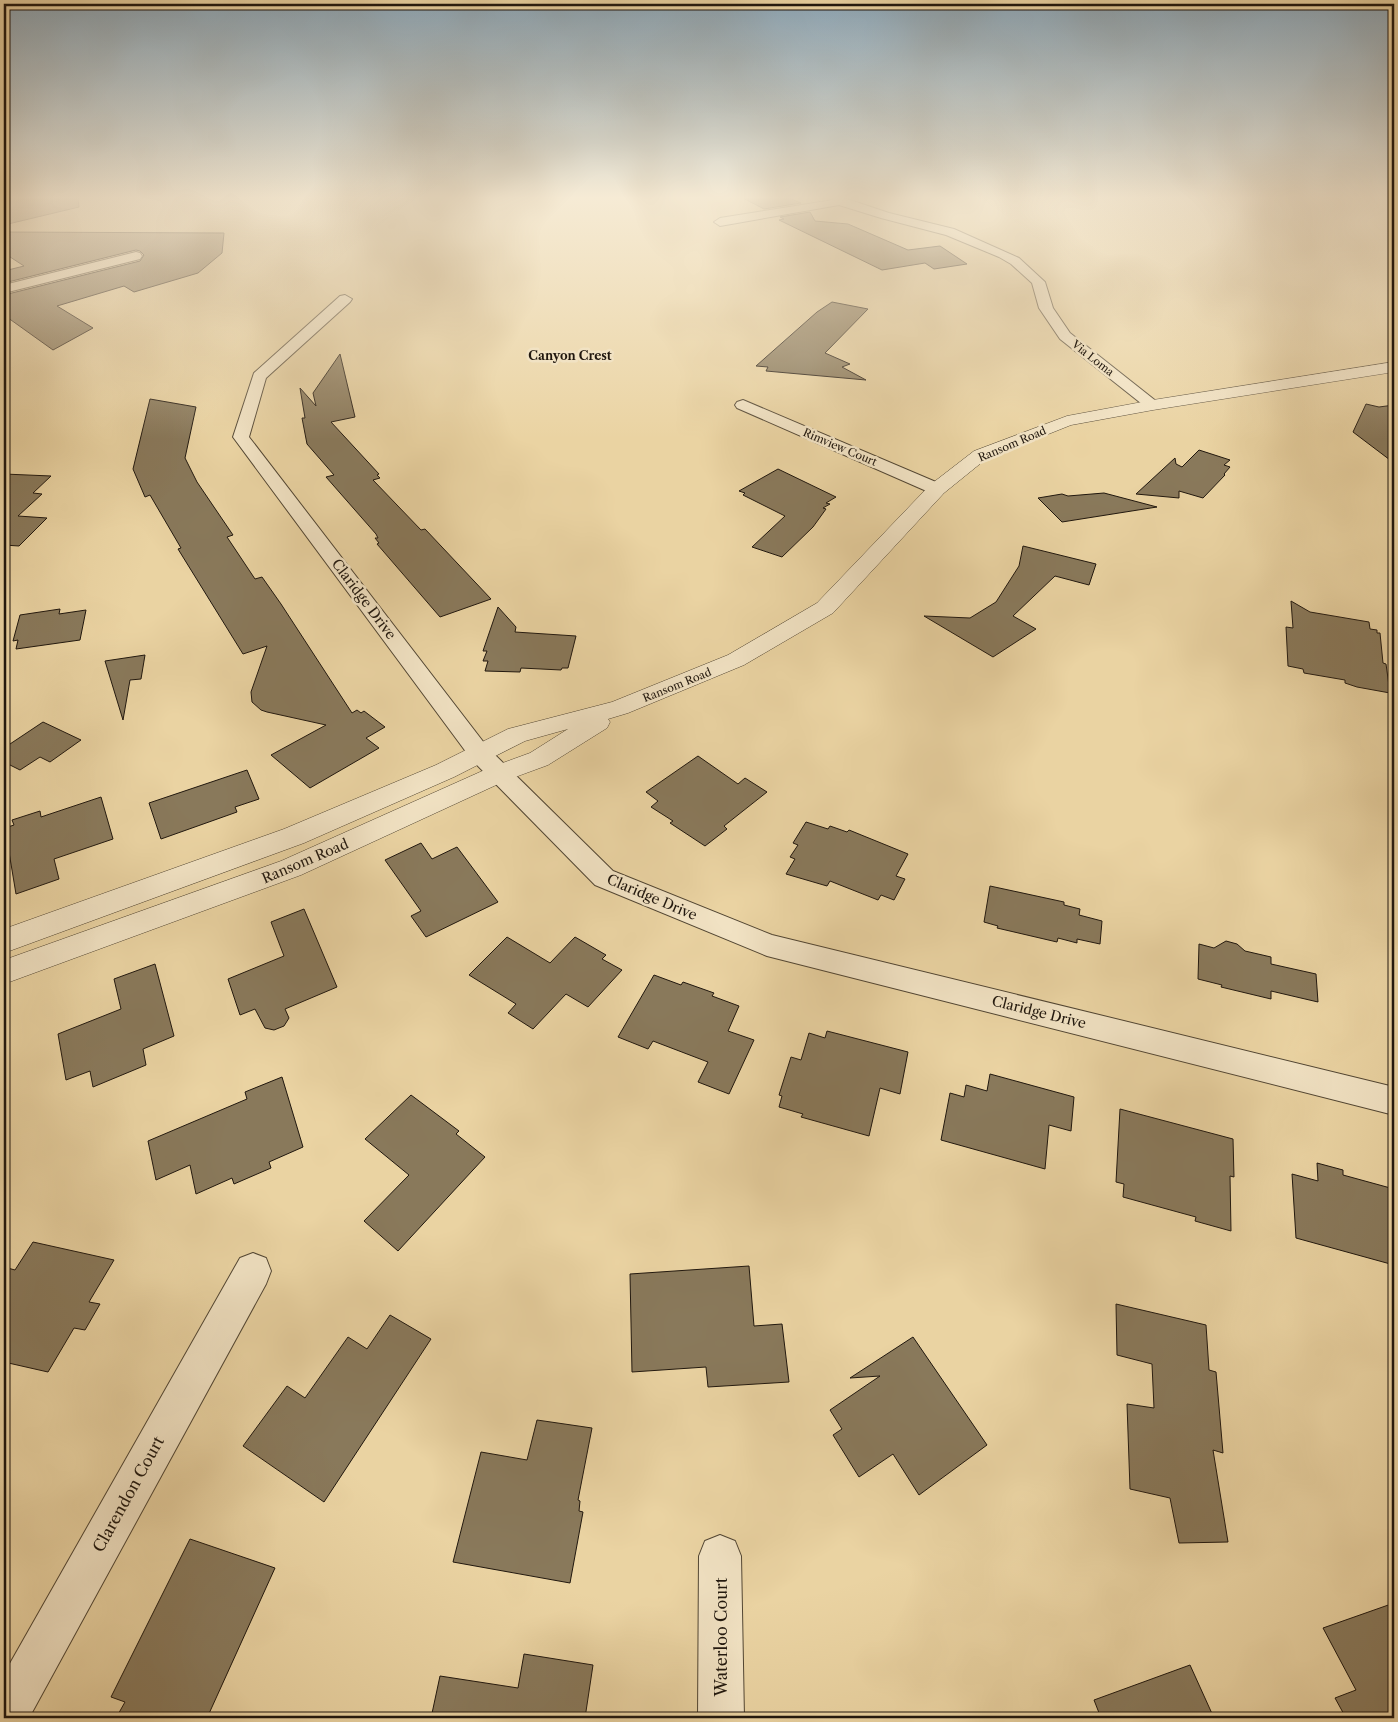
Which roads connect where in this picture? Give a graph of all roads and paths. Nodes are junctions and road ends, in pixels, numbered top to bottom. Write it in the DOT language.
graph roads {
  1 [pos="47,278"];
  2 [pos="1034,278"];
  3 [pos="4,289"];
  4 [pos="344,299"];
  5 [pos="1394,368"];
  6 [pos="743,405"];
  7 [pos="1153,405"];
  8 [pos="937,489"];
  9 [pos="620,708"];
  10 [pos="480,754"];
  11 [pos="498,774"];
  12 [pos="4,941"];
  13 [pos="4,972"];
  14 [pos="1394,1101"];
  15 [pos="253,1271"];
  16 [pos="720,1556"];
  17 [pos="4,1718"];
  18 [pos="721,1718"];
  1 -- 3 [label="street"];
  2 -- 7 [label="street, Via Loma"];
  4 -- 10 [label="street, Claridge Drive"];
  5 -- 7 [label="street, Ransom Road"];
  6 -- 8 [label="street, Rimview Court"];
  7 -- 8 [label="street, Ransom Road"];
  8 -- 9 [label="street, Ransom Road"];
  9 -- 10 [label="street, Ransom Road"];
  9 -- 11 [label="street, Ransom Road"];
  10 -- 11 [label="street, Claridge Drive"];
  10 -- 12 [label="street, Ransom Road"];
  11 -- 13 [label="street, Ransom Road"];
  11 -- 14 [label="street, Claridge Drive"];
  15 -- 17 [label="street, Clarendon Court"];
  16 -- 18 [label="street, Waterloo Court"];
}
